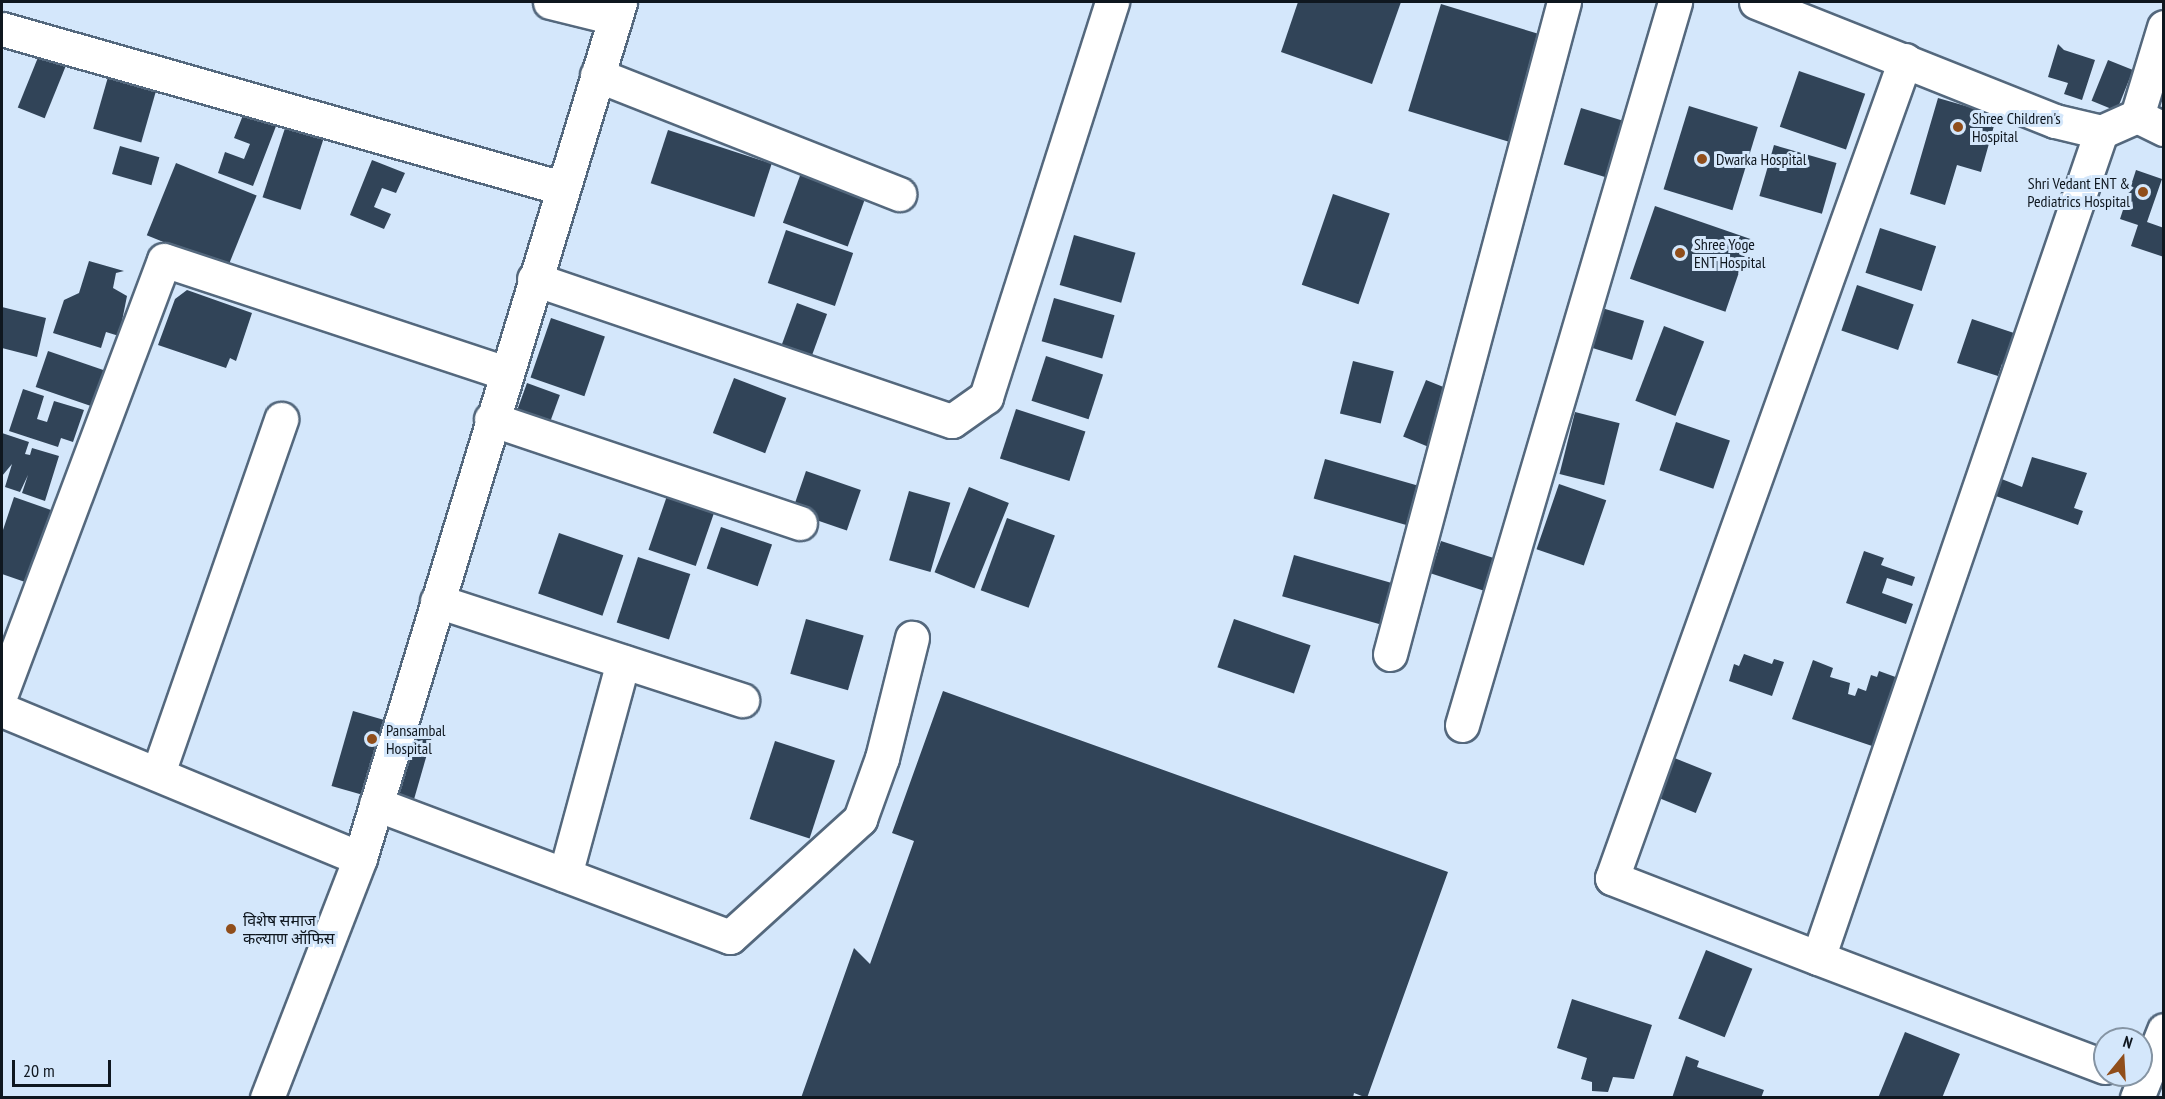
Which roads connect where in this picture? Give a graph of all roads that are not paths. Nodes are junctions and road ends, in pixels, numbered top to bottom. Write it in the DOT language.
graph roads {
  1 [pos="550,2"];
  2 [pos="1112,2"];
  3 [pos="1564,2"];
  4 [pos="1675,2"];
  5 [pos="1756,2"];
  6 [pos="618,10"];
  7 [pos="2163,27"];
  8 [pos="2,29"];
  9 [pos="1905,60"];
  10 [pos="597,75"];
  11 [pos="2150,123"];
  12 [pos="2101,132"];
  13 [pos="562,188"];
  14 [pos="899,194"];
  15 [pos="534,279"];
  16 [pos="505,373"];
  17 [pos="281,419"];
  18 [pos="491,419"];
  19 [pos="800,524"];
  20 [pos="437,602"];
  21 [pos="912,638"];
  22 [pos="1390,654"];
  23 [pos="623,662"];
  24 [pos="2,691"];
  25 [pos="742,700"];
  26 [pos="2,710"];
  27 [pos="1462,725"];
  28 [pos="158,773"];
  29 [pos="376,804"];
  30 [pos="360,858"];
  31 [pos="565,875"];
  32 [pos="1818,958"];
  33 [pos="2163,1030"];
  34 [pos="2153,1050"];
  35 [pos="2093,1062"];
  36 [pos="267,1098"];
  1 -- 6 [label="street"];
  2 -- 15 [label="street"];
  3 -- 22 [label="street"];
  4 -- 27 [label="street"];
  5 -- 9 [label="street"];
  6 -- 10 [label="street"];
  7 -- 11 [label="street"];
  8 -- 13 [label="street"];
  9 -- 12 [label="street"];
  9 -- 32 [label="street"];
  10 -- 13 [label="street"];
  10 -- 14 [label="street"];
  11 -- 12 [label="street"];
  12 -- 32 [label="street"];
  13 -- 15 [label="street"];
  15 -- 16 [label="street"];
  16 -- 18 [label="street"];
  16 -- 24 [label="street"];
  17 -- 28 [label="street"];
  18 -- 19 [label="street"];
  18 -- 20 [label="street"];
  20 -- 23 [label="street"];
  20 -- 29 [label="street"];
  21 -- 31 [label="street"];
  23 -- 25 [label="street"];
  23 -- 31 [label="street"];
  26 -- 28 [label="street"];
  28 -- 30 [label="street"];
  29 -- 30 [label="street"];
  29 -- 31 [label="street"];
  30 -- 36 [label="street"];
  32 -- 35 [label="street"];
  33 -- 34 [label="street"];
}
